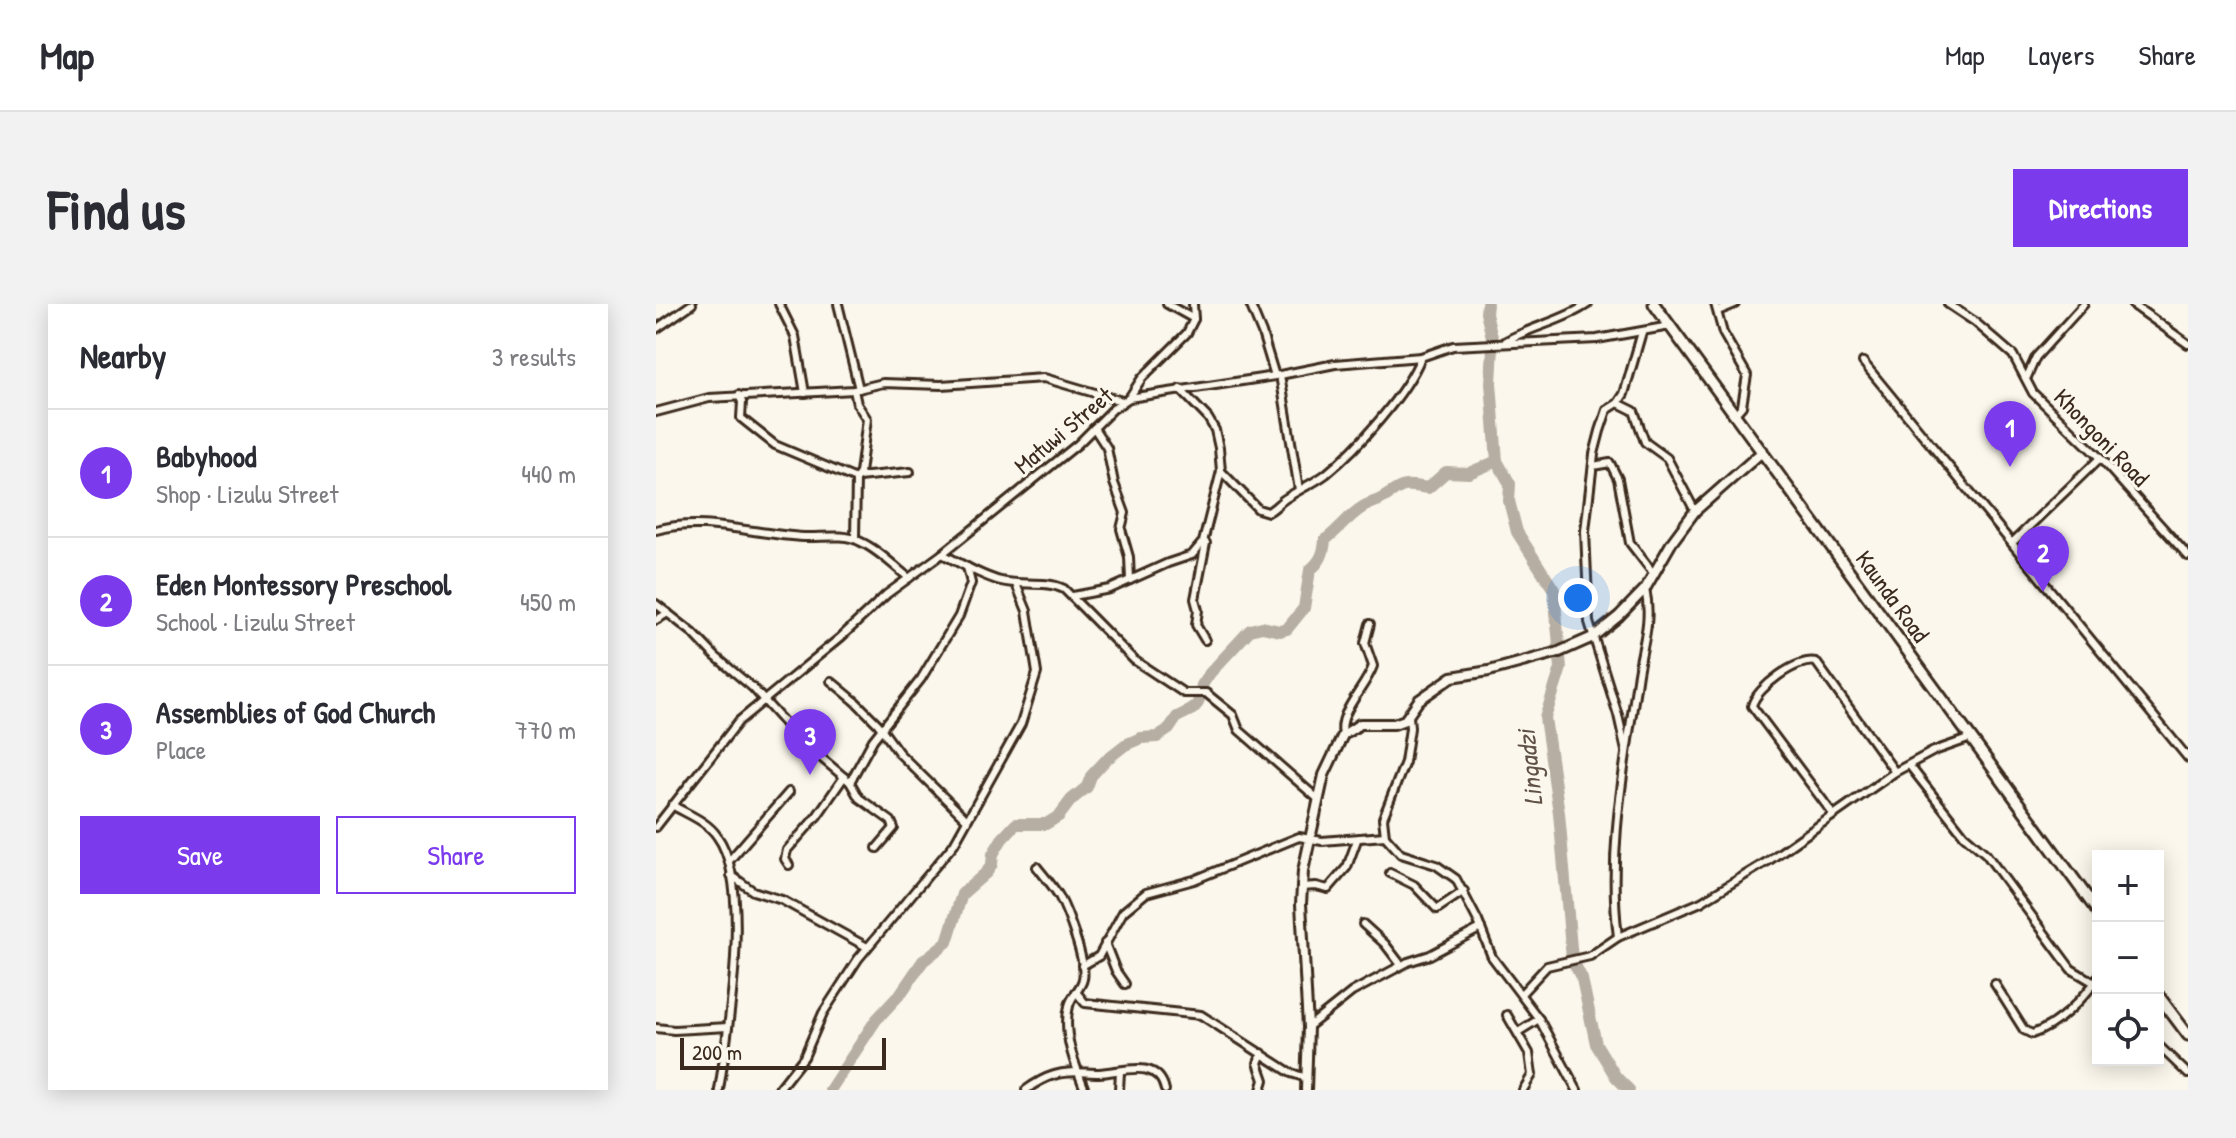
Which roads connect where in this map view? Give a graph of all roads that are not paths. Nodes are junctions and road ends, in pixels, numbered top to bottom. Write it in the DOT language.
graph roads {
  1 [pos="692,304"];
  2 [pos="779,304"];
  3 [pos="838,304"];
  4 [pos="1167,304"];
  5 [pos="1193,304"];
  6 [pos="1250,304"];
  7 [pos="1588,304"];
  8 [pos="1654,304"];
  9 [pos="1735,304"];
  10 [pos="1948,304"];
  11 [pos="2084,304"];
  12 [pos="2132,304"];
  13 [pos="1717,308"];
  14 [pos="1194,319"];
  15 [pos="1670,326"];
  16 [pos="656,329"];
  17 [pos="1642,332"];
  18 [pos="1503,343"];
  19 [pos="2188,344"];
  20 [pos="1421,357"];
  21 [pos="1863,362"];
  22 [pos="1278,376"];
  23 [pos="2027,377"];
  24 [pos="1180,389"];
  25 [pos="856,390"];
  26 [pos="805,393"];
  27 [pos="739,395"];
  28 [pos="1125,400"];
  29 [pos="1618,403"];
  30 [pos="656,412"];
  31 [pos="1735,414"];
  32 [pos="1094,428"];
  33 [pos="1763,451"];
  34 [pos="2100,458"];
  35 [pos="1593,466"];
  36 [pos="1221,471"];
  37 [pos="910,472"];
  38 [pos="857,478"];
  39 [pos="1299,490"];
  40 [pos="1695,511"];
  41 [pos="656,530"];
  42 [pos="1208,531"];
  43 [pos="855,539"];
  44 [pos="2013,542"];
  45 [pos="942,554"];
  46 [pos="2188,556"];
  47 [pos="967,567"];
  48 [pos="1654,574"];
  49 [pos="909,578"];
  50 [pos="1130,580"];
  51 [pos="1016,584"];
  52 [pos="1645,589"];
  53 [pos="1073,596"];
  54 [pos="656,604"];
  55 [pos="668,613"];
  56 [pos="656,620"];
  57 [pos="1370,624"];
  58 [pos="1593,637"];
  59 [pos="1205,640"];
  60 [pos="831,681"];
  61 [pos="764,700"];
  62 [pos="1409,716"];
  63 [pos="882,729"];
  64 [pos="1343,735"];
  65 [pos="1971,738"];
  66 [pos="1626,751"];
  67 [pos="2188,758"];
  68 [pos="1909,765"];
  69 [pos="1895,772"];
  70 [pos="847,780"];
  71 [pos="789,792"];
  72 [pos="1318,799"];
  73 [pos="672,805"];
  74 [pos="1833,814"];
  75 [pos="966,819"];
  76 [pos="656,827"];
  77 [pos="1385,836"];
  78 [pos="1309,837"];
  79 [pos="1357,840"];
  80 [pos="877,848"];
  81 [pos="729,861"];
  82 [pos="789,865"];
  83 [pos="1037,867"];
  84 [pos="1390,873"];
  85 [pos="731,875"];
  86 [pos="1301,887"];
  87 [pos="1464,891"];
  88 [pos="2092,904"];
  89 [pos="1363,924"];
  90 [pos="1481,928"];
  91 [pos="1618,937"];
  92 [pos="1105,943"];
  93 [pos="867,947"];
  94 [pos="1401,965"];
  95 [pos="1082,966"];
  96 [pos="2092,980"];
  97 [pos="1125,984"];
  98 [pos="1995,984"];
  99 [pos="2092,988"];
  100 [pos="1076,992"];
  101 [pos="1521,994"];
  102 [pos="2164,1004"];
  103 [pos="1507,1015"];
  104 [pos="1539,1019"];
  105 [pos="728,1027"];
  106 [pos="1308,1027"];
  107 [pos="656,1028"];
  108 [pos="1518,1032"];
  109 [pos="2188,1035"];
  110 [pos="2164,1051"];
  111 [pos="1262,1053"];
  112 [pos="1120,1071"];
  113 [pos="1079,1072"];
  114 [pos="2188,1074"];
  115 [pos="1307,1078"];
  116 [pos="1308,1089"];
  117 [pos="719,1090"];
  118 [pos="778,1090"];
  119 [pos="1026,1090"];
  120 [pos="1085,1090"];
  121 [pos="1119,1090"];
  122 [pos="1165,1090"];
  123 [pos="1261,1090"];
  124 [pos="1523,1090"];
  125 [pos="1577,1090"];
  1 -- 16 [label="street"];
  2 -- 26 [label="street"];
  3 -- 25 [label="street"];
  4 -- 14 [label="street"];
  5 -- 14 [label="street"];
  6 -- 22 [label="street"];
  7 -- 18 [label="street"];
  8 -- 15 [label="main road, Kaunda Road"];
  9 -- 13 [label="street"];
  10 -- 23 [label="street, Khongoni Road"];
  11 -- 23 [label="street"];
  12 -- 19 [label="street"];
  13 -- 31 [label="street"];
  14 -- 28 [label="street"];
  15 -- 17 [label="street, Matuwi Street"];
  15 -- 31 [label="main road, Kaunda Road"];
  17 -- 18 [label="street, Matuwi Street"];
  17 -- 29 [label="street"];
  18 -- 20 [label="street, Matuwi Street"];
  20 -- 22 [label="street, Matuwi Street"];
  20 -- 39 [label="street"];
  21 -- 44 [label="street"];
  22 -- 24 [label="street, Matuwi Street"];
  22 -- 39 [label="street"];
  23 -- 34 [label="street, Khongoni Road"];
  24 -- 28 [label="street, Matuwi Street"];
  24 -- 36 [label="street"];
  25 -- 26 [label="street"];
  25 -- 28 [label="street"];
  25 -- 38 [label="street"];
  26 -- 27 [label="street"];
  27 -- 30 [label="street"];
  27 -- 38 [label="street"];
  28 -- 32 [label="street, Matuwi Street"];
  29 -- 35 [label="street"];
  29 -- 40 [label="street"];
  31 -- 33 [label="main road, Kaunda Road"];
  32 -- 45 [label="street, Matuwi Street"];
  32 -- 50 [label="street"];
  33 -- 40 [label="street"];
  33 -- 65 [label="main road, Kaunda Road"];
  34 -- 44 [label="street"];
  34 -- 46 [label="street, Khongoni Road"];
  35 -- 48 [label="street"];
  35 -- 58 [label="street"];
  36 -- 39 [label="street"];
  36 -- 42 [label="street"];
  37 -- 38 [label="street"];
  38 -- 43 [label="street"];
  40 -- 48 [label="street"];
  41 -- 43 [label="street"];
  42 -- 50 [label="street"];
  42 -- 59 [label="street"];
  43 -- 49 [label="street"];
  44 -- 67 [label="street"];
  45 -- 47 [label="street"];
  45 -- 49 [label="street, Matuwi Street"];
  47 -- 51 [label="street"];
  47 -- 63 [label="street"];
  48 -- 52 [label="street"];
  49 -- 61 [label="street, Matuwi Street"];
  50 -- 53 [label="street"];
  51 -- 53 [label="street"];
  51 -- 75 [label="street"];
  52 -- 58 [label="street"];
  52 -- 66 [label="street"];
  53 -- 72 [label="street"];
  54 -- 55 [label="street"];
  55 -- 56 [label="street"];
  55 -- 61 [label="street"];
  57 -- 64 [label="street"];
  58 -- 62 [label="street"];
  58 -- 66 [label="street"];
  60 -- 63 [label="street"];
  61 -- 70 [label="street"];
  61 -- 73 [label="street, Matuwi Street"];
  62 -- 64 [label="street"];
  62 -- 77 [label="street"];
  63 -- 70 [label="street"];
  63 -- 75 [label="street"];
  64 -- 72 [label="street"];
  65 -- 68 [label="street"];
  65 -- 88 [label="main road, Kaunda Road"];
  66 -- 91 [label="street"];
  68 -- 69 [label="street"];
  68 -- 96 [label="street"];
  69 -- 74 [label="street"];
  69 -- 74 [label="street"];
  70 -- 80 [label="street"];
  70 -- 82 [label="street"];
  71 -- 81 [label="street"];
  72 -- 78 [label="street"];
  73 -- 76 [label="street, Matuwi Street"];
  73 -- 81 [label="street"];
  74 -- 91 [label="street"];
  75 -- 93 [label="street"];
  77 -- 79 [label="street"];
  77 -- 87 [label="street"];
  78 -- 79 [label="street"];
  78 -- 86 [label="street"];
  78 -- 92 [label="street"];
  79 -- 86 [label="street"];
  81 -- 85 [label="street"];
  83 -- 95 [label="street"];
  84 -- 87 [label="street"];
  85 -- 93 [label="street"];
  85 -- 105 [label="street"];
  86 -- 106 [label="street"];
  87 -- 90 [label="street"];
  89 -- 94 [label="street"];
  90 -- 94 [label="street"];
  90 -- 101 [label="street"];
  91 -- 101 [label="street"];
  92 -- 95 [label="street"];
  92 -- 97 [label="street"];
  93 -- 118 [label="street"];
  94 -- 106 [label="street"];
  95 -- 100 [label="street"];
  98 -- 99 [label="street"];
  100 -- 111 [label="street"];
  100 -- 113 [label="street"];
  101 -- 104 [label="street"];
  102 -- 109 [label="main road"];
  103 -- 108 [label="street"];
  104 -- 108 [label="street"];
  104 -- 125 [label="street"];
  105 -- 107 [label="street"];
  105 -- 117 [label="street"];
  106 -- 115 [label="street"];
  108 -- 124 [label="street"];
  110 -- 114 [label="street"];
  111 -- 115 [label="street"];
  111 -- 123 [label="street"];
  112 -- 113 [label="street"];
  112 -- 121 [label="street"];
  112 -- 122 [label="street"];
  113 -- 119 [label="street"];
  113 -- 120 [label="street"];
  115 -- 116 [label="street"];
}
